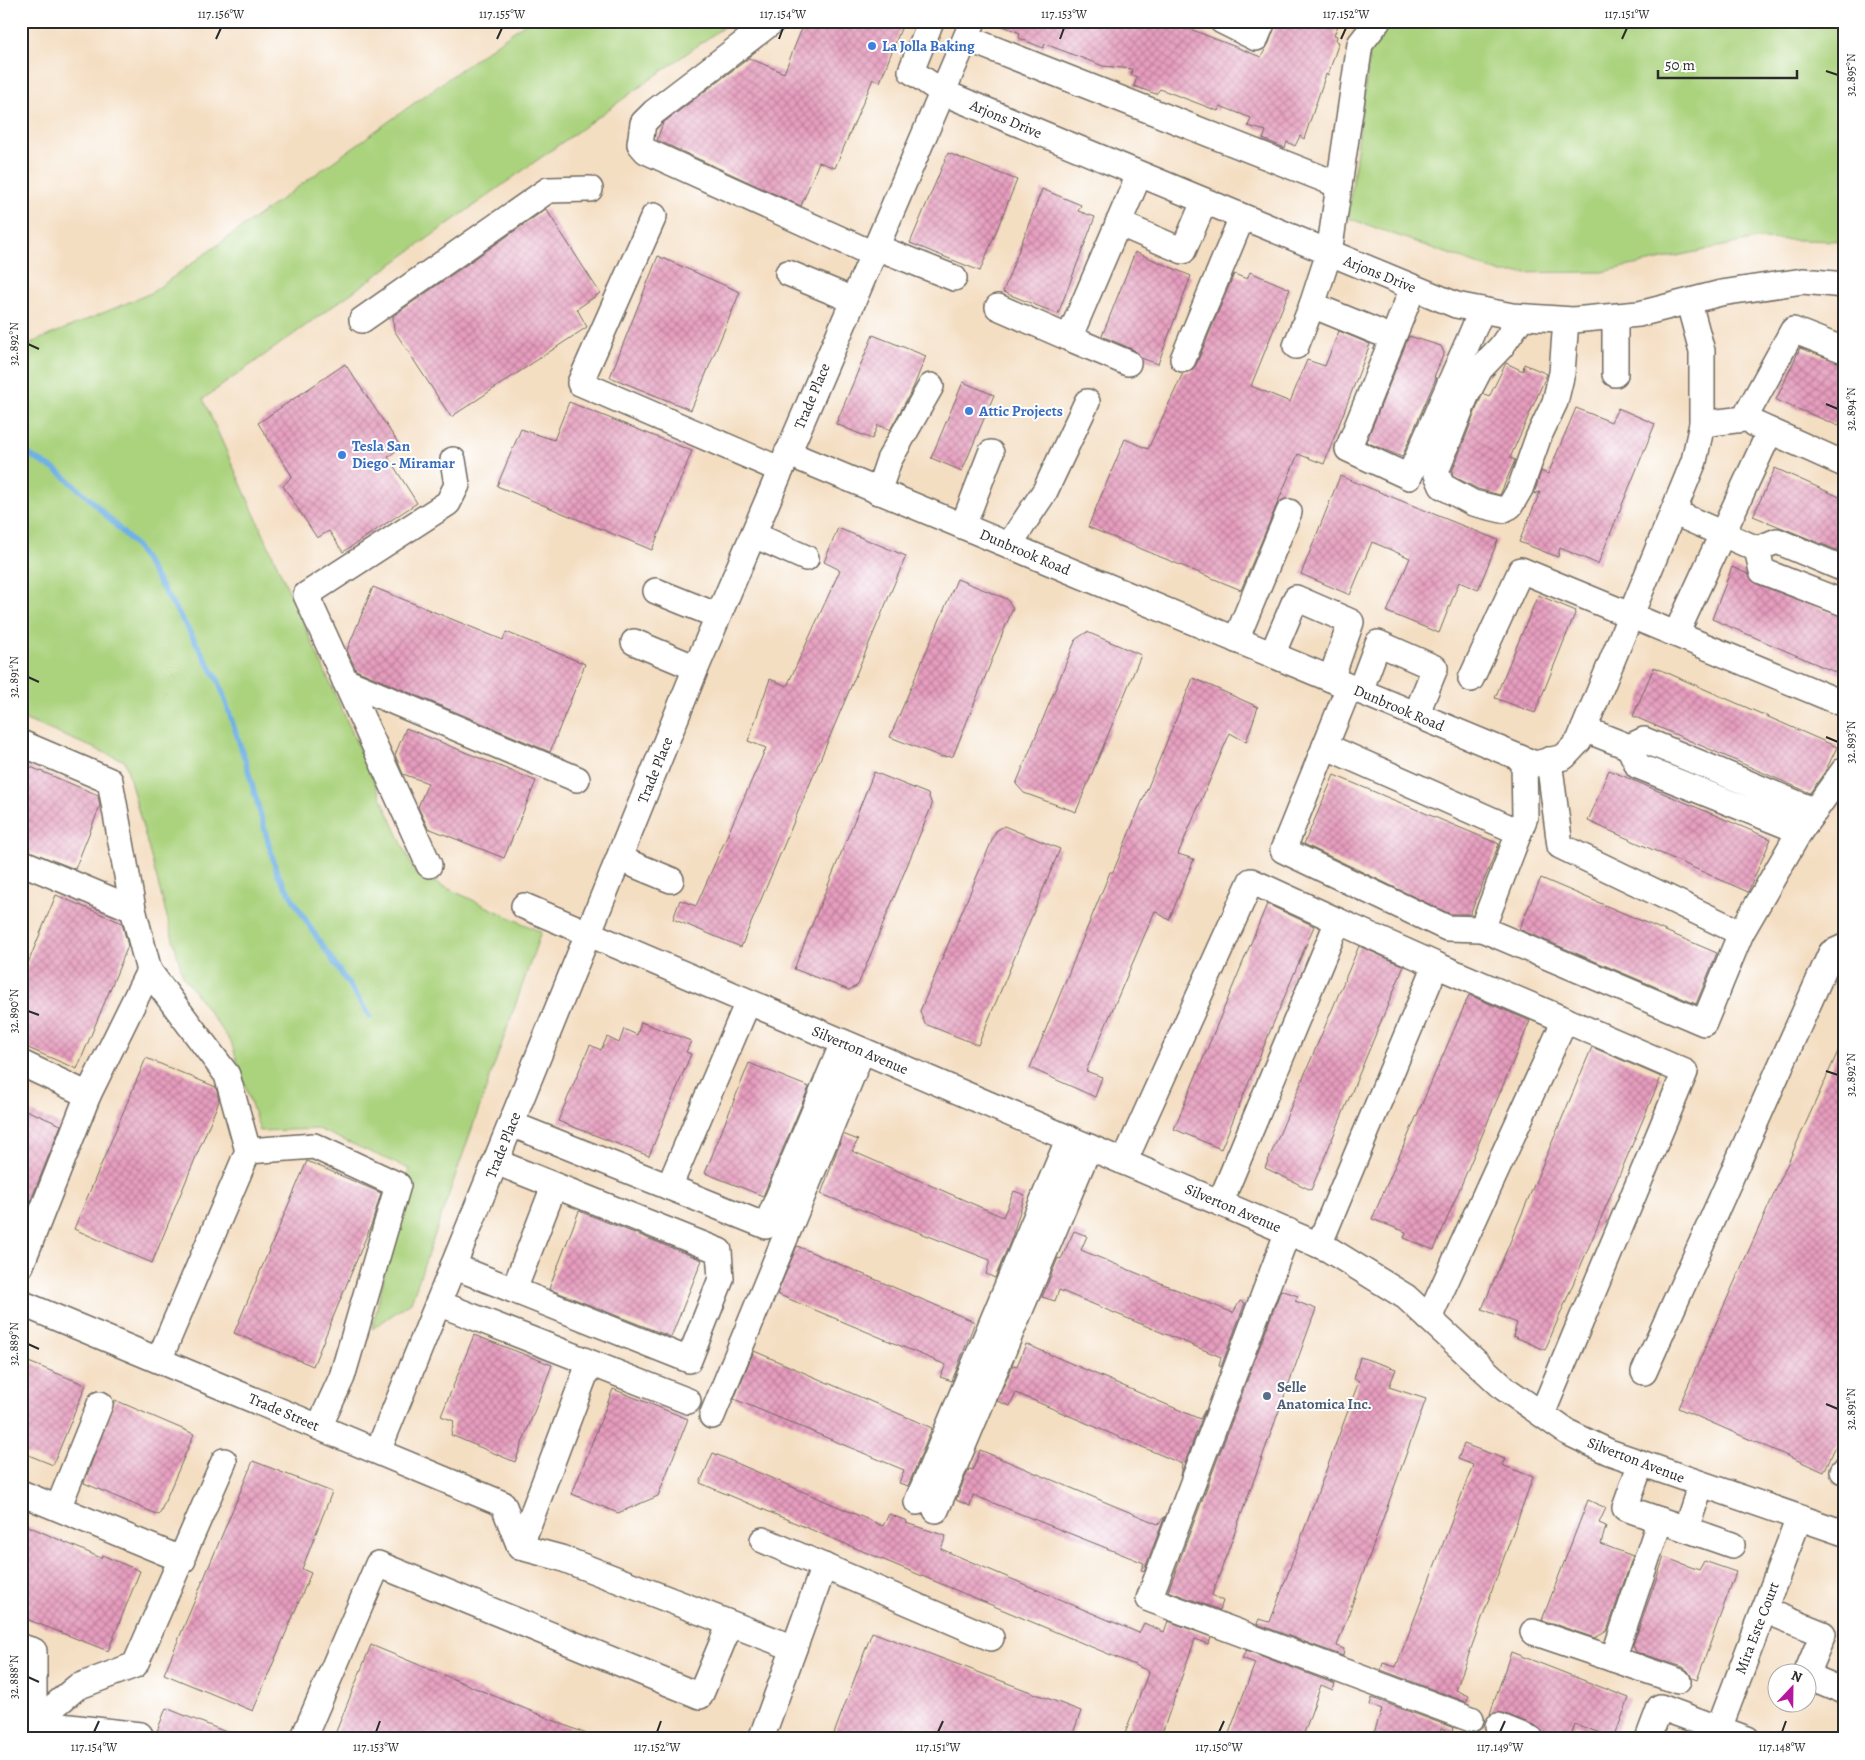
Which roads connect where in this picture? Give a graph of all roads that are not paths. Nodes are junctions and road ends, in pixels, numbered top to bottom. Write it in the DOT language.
graph roads {
  1 [pos="773,21"];
  2 [pos="931,21"];
  3 [pos="1222,21"];
  4 [pos="1263,21"];
  5 [pos="1378,21"];
  6 [pos="970,29"];
  7 [pos="942,92"];
  8 [pos="1139,174"];
  9 [pos="1339,185"];
  10 [pos="590,190"];
  11 [pos="1204,202"];
  12 [pos="654,216"];
  13 [pos="1242,217"];
  14 [pos="1118,223"];
  15 [pos="874,250"];
  16 [pos="1329,253"];
  17 [pos="788,273"];
  18 [pos="954,278"];
  19 [pos="1844,285"];
  20 [pos="1413,288"];
  21 [pos="853,300"];
  22 [pos="1689,303"];
  23 [pos="1312,305"];
  24 [pos="998,307"];
  25 [pos="1482,310"];
  26 [pos="1615,316"];
  27 [pos="1522,317"];
  28 [pos="362,320"];
  29 [pos="1566,320"];
  30 [pos="1378,332"];
  31 [pos="1069,338"];
  32 [pos="1296,346"];
  33 [pos="1844,350"];
  34 [pos="1183,359"];
  35 [pos="1128,363"];
  36 [pos="1615,374"];
  37 [pos="931,386"];
  38 [pos="1087,402"];
  39 [pos="1744,419"];
  40 [pos="1702,424"];
  41 [pos="1770,431"];
  42 [pos="991,453"];
  43 [pos="453,460"];
  44 [pos="784,462"];
  45 [pos="1844,464"];
  46 [pos="878,492"];
  47 [pos="1289,512"];
  48 [pos="1673,512"];
  49 [pos="962,526"];
  50 [pos="1721,533"];
  51 [pos="754,534"];
  52 [pos="1009,546"];
  53 [pos="1757,549"];
  54 [pos="806,558"];
  55 [pos="1844,569"];
  56 [pos="656,591"];
  57 [pos="1844,603"];
  58 [pos="1630,615"];
  59 [pos="718,616"];
  60 [pos="1676,634"];
  61 [pos="1236,640"];
  62 [pos="634,642"];
  63 [pos="1272,655"];
  64 [pos="696,668"];
  65 [pos="1471,679"];
  66 [pos="345,681"];
  67 [pos="1346,686"];
  68 [pos="1844,704"];
  69 [pos="1416,715"];
  70 [pos="1584,729"];
  71 [pos="21,743"];
  72 [pos="1325,746"];
  73 [pos="1629,747"];
  74 [pos="1524,760"];
  75 [pos="1549,760"];
  76 [pos="1844,770"];
  77 [pos="577,779"];
  78 [pos="1814,811"];
  79 [pos="1556,815"];
  80 [pos="1522,824"];
  81 [pos="1800,831"];
  82 [pos="620,859"];
  83 [pos="22,865"];
  84 [pos="430,865"];
  85 [pos="671,880"];
  86 [pos="524,906"];
  87 [pos="133,908"];
  88 [pos="1338,921"];
  89 [pos="1482,929"];
  90 [pos="1741,933"];
  91 [pos="588,935"];
  92 [pos="1844,947"];
  93 [pos="1436,965"];
  94 [pos="149,971"];
  95 [pos="748,1002"];
  96 [pos="1566,1020"];
  97 [pos="853,1047"];
  98 [pos="21,1064"];
  99 [pos="88,1095"];
  100 [pos="511,1124"];
  101 [pos="1079,1142"];
  102 [pos="248,1151"];
  103 [pos="496,1162"];
  104 [pos="1124,1162"];
  105 [pos="554,1186"];
  106 [pos="669,1187"];
  107 [pos="1220,1203"];
  108 [pos="1288,1231"];
  109 [pos="1319,1245"];
  110 [pos="21,1265"];
  111 [pos="453,1266"];
  112 [pos="514,1290"];
  113 [pos="438,1302"];
  114 [pos="21,1304"];
  115 [pos="1429,1318"];
  116 [pos="159,1360"];
  117 [pos="590,1364"];
  118 [pos="1644,1372"];
  119 [pos="688,1401"];
  120 [pos="100,1404"];
  121 [pos="1542,1414"];
  122 [pos="712,1416"];
  123 [pos="319,1426"];
  124 [pos="378,1451"];
  125 [pos="224,1461"];
  126 [pos="1641,1463"];
  127 [pos="1701,1484"];
  128 [pos="21,1493"];
  129 [pos="927,1506"];
  130 [pos="58,1508"];
  131 [pos="1799,1518"];
  132 [pos="1660,1520"];
  133 [pos="1686,1529"];
  134 [pos="1844,1533"];
  135 [pos="763,1540"];
  136 [pos="1732,1545"];
  137 [pos="520,1547"];
  138 [pos="183,1560"];
  139 [pos="824,1566"];
  140 [pos="1764,1610"];
  141 [pos="730,1624"];
  142 [pos="1534,1632"];
  143 [pos="991,1638"];
  144 [pos="21,1647"];
  145 [pos="794,1648"];
  146 [pos="1613,1659"];
  147 [pos="1812,1662"];
  148 [pos="1818,1679"];
  149 [pos="1678,1681"];
  150 [pos="1844,1691"];
  151 [pos="1471,1719"];
  152 [pos="1498,1726"];
  153 [pos="31,1729"];
  154 [pos="1717,1734"];
  155 [pos="140,1735"];
  156 [pos="303,1739"];
  157 [pos="761,1739"];
  158 [pos="1531,1739"];
  159 [pos="1648,1739"];
  160 [pos="1747,1739"];
  1 -- 15 [label="street"];
  2 -- 7 [label="street, Arjons Drive"];
  3 -- 4 [label="street"];
  5 -- 9 [label="street"];
  6 -- 7 [label="street, Trade Place"];
  6 -- 9 [label="street"];
  7 -- 8 [label="street, Arjons Drive"];
  7 -- 15 [label="street, Trade Place"];
  8 -- 11 [label="street, Arjons Drive"];
  8 -- 14 [label="street"];
  9 -- 16 [label="street"];
  10 -- 28 [label="street"];
  11 -- 13 [label="street, Arjons Drive"];
  11 -- 14 [label="street"];
  12 -- 44 [label="street, Dunbrook Road"];
  13 -- 16 [label="street, Arjons Drive"];
  13 -- 34 [label="street"];
  14 -- 31 [label="street"];
  15 -- 18 [label="street"];
  15 -- 21 [label="street, Trade Place"];
  16 -- 20 [label="street, Arjons Drive"];
  16 -- 23 [label="street"];
  17 -- 21 [label="street"];
  19 -- 22 [label="street, Arjons Drive"];
  20 -- 25 [label="street, Arjons Drive"];
  20 -- 25 [label="street"];
  21 -- 44 [label="street, Trade Place"];
  22 -- 26 [label="street, Arjons Drive"];
  22 -- 40 [label="street, Dunbrook Road"];
  23 -- 30 [label="street"];
  23 -- 32 [label="street"];
  24 -- 31 [label="street"];
  25 -- 27 [label="street, Arjons Drive"];
  26 -- 29 [label="street, Arjons Drive"];
  26 -- 36 [label="street"];
  27 -- 29 [label="street, Arjons Drive"];
  27 -- 29 [label="street"];
  31 -- 35 [label="street"];
  33 -- 39 [label="street"];
  37 -- 46 [label="street"];
  38 -- 52 [label="street"];
  39 -- 40 [label="street"];
  39 -- 41 [label="street"];
  40 -- 48 [label="street, Dunbrook Road"];
  41 -- 45 [label="street"];
  41 -- 50 [label="street"];
  42 -- 49 [label="street"];
  43 -- 66 [label="street"];
  44 -- 46 [label="street, Dunbrook Road"];
  44 -- 51 [label="street, Trade Place"];
  46 -- 49 [label="street, Dunbrook Road"];
  47 -- 61 [label="street"];
  48 -- 50 [label="street"];
  48 -- 58 [label="street, Dunbrook Road"];
  49 -- 52 [label="street, Dunbrook Road"];
  50 -- 53 [label="street"];
  50 -- 60 [label="street"];
  51 -- 54 [label="street"];
  51 -- 59 [label="street, Trade Place"];
  52 -- 61 [label="street, Dunbrook Road"];
  53 -- 55 [label="street"];
  53 -- 57 [label="street"];
  56 -- 59 [label="street"];
  58 -- 60 [label="street"];
  58 -- 65 [label="street"];
  58 -- 70 [label="street, Dunbrook Road"];
  59 -- 64 [label="street, Trade Place"];
  60 -- 68 [label="street"];
  61 -- 63 [label="street, Dunbrook Road"];
  62 -- 64 [label="street"];
  63 -- 67 [label="street, Dunbrook Road"];
  63 -- 67 [label="street"];
  64 -- 82 [label="street, Trade Place"];
  66 -- 77 [label="street"];
  66 -- 84 [label="street"];
  67 -- 69 [label="street, Dunbrook Road"];
  67 -- 69 [label="street"];
  67 -- 72 [label="street"];
  69 -- 74 [label="street, Dunbrook Road"];
  70 -- 73 [label="street"];
  70 -- 75 [label="street, Dunbrook Road"];
  71 -- 87 [label="street"];
  72 -- 80 [label="street"];
  72 -- 89 [label="street"];
  73 -- 78 [label="street"];
  73 -- 81 [label="street"];
  74 -- 75 [label="street, Dunbrook Road"];
  74 -- 80 [label="street"];
  75 -- 79 [label="street"];
  76 -- 78 [label="street"];
  78 -- 81 [label="street"];
  79 -- 80 [label="street"];
  79 -- 90 [label="street"];
  80 -- 89 [label="street"];
  81 -- 90 [label="street"];
  82 -- 85 [label="street"];
  82 -- 91 [label="street, Trade Place"];
  83 -- 87 [label="street"];
  86 -- 91 [label="street, Silverton Avenue"];
  87 -- 94 [label="street"];
  88 -- 93 [label="street"];
  88 -- 104 [label="street"];
  88 -- 107 [label="street"];
  89 -- 90 [label="street"];
  91 -- 95 [label="street, Silverton Avenue"];
  91 -- 100 [label="street, Trade Place"];
  92 -- 118 [label="street"];
  93 -- 96 [label="street"];
  93 -- 109 [label="street"];
  94 -- 99 [label="street"];
  94 -- 102 [label="street"];
  95 -- 97 [label="street, Silverton Avenue"];
  95 -- 106 [label="street"];
  96 -- 115 [label="street"];
  96 -- 121 [label="street"];
  97 -- 101 [label="street, Silverton Avenue"];
  97 -- 106 [label="street"];
  97 -- 122 [label="street"];
  98 -- 99 [label="street"];
  99 -- 110 [label="street"];
  100 -- 103 [label="street, Trade Place"];
  100 -- 106 [label="street"];
  101 -- 104 [label="street, Silverton Avenue"];
  101 -- 129 [label="street"];
  102 -- 116 [label="street"];
  102 -- 123 [label="street"];
  103 -- 105 [label="street"];
  103 -- 111 [label="street, Trade Place"];
  104 -- 107 [label="street, Silverton Avenue"];
  105 -- 112 [label="street"];
  105 -- 112 [label="street"];
  107 -- 108 [label="street, Silverton Avenue"];
  108 -- 109 [label="street, Silverton Avenue"];
  108 -- 151 [label="street"];
  109 -- 115 [label="street, Silverton Avenue"];
  111 -- 112 [label="street"];
  111 -- 113 [label="street, Trade Place"];
  113 -- 117 [label="street"];
  113 -- 124 [label="street, Trade Place"];
  114 -- 116 [label="street, Trade Street"];
  115 -- 121 [label="street, Silverton Avenue"];
  116 -- 123 [label="street, Trade Street"];
  117 -- 119 [label="street"];
  117 -- 137 [label="street"];
  120 -- 130 [label="street"];
  121 -- 126 [label="street, Silverton Avenue"];
  123 -- 124 [label="street, Trade Street"];
  124 -- 137 [label="street, Trade Street"];
  125 -- 138 [label="street"];
  126 -- 127 [label="street, Silverton Avenue"];
  126 -- 132 [label="street"];
  127 -- 131 [label="street, Silverton Avenue"];
  127 -- 133 [label="street"];
  128 -- 130 [label="street"];
  130 -- 138 [label="street"];
  131 -- 134 [label="street, Silverton Avenue"];
  131 -- 140 [label="street, Mira Este Court"];
  132 -- 133 [label="street"];
  132 -- 146 [label="street"];
  133 -- 136 [label="street"];
  135 -- 139 [label="street"];
  137 -- 141 [label="street"];
  138 -- 153 [label="street"];
  139 -- 143 [label="street"];
  139 -- 145 [label="street"];
  140 -- 147 [label="street"];
  140 -- 154 [label="street, Mira Este Court"];
  141 -- 145 [label="street"];
  141 -- 156 [label="street"];
  142 -- 146 [label="street"];
  144 -- 153 [label="street"];
  145 -- 157 [label="street"];
  146 -- 149 [label="street"];
  148 -- 150 [label="street"];
  152 -- 158 [label="street"];
  153 -- 155 [label="street"];
  154 -- 159 [label="street"];
  154 -- 160 [label="street"];
}
